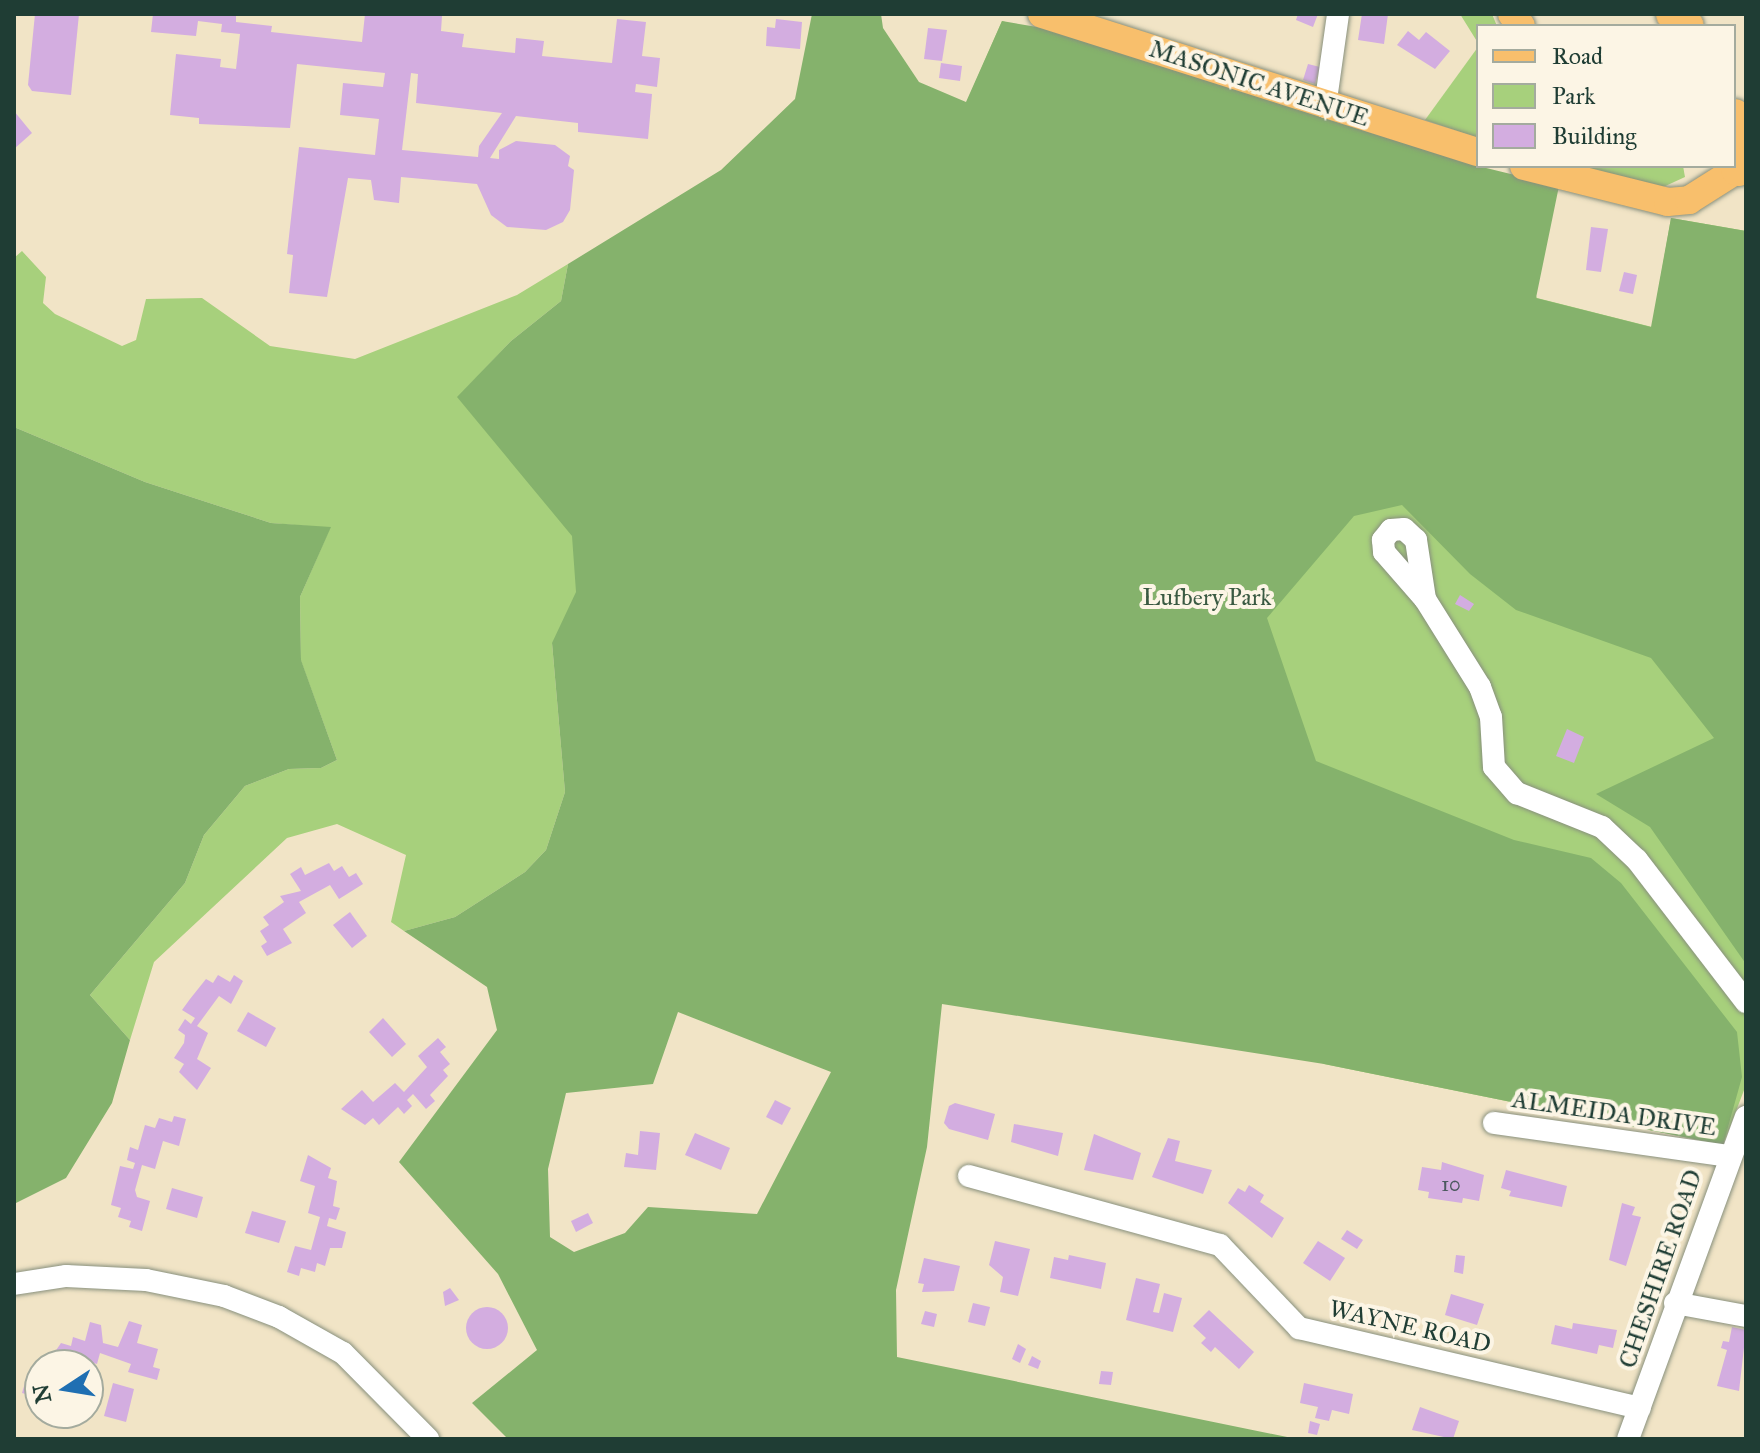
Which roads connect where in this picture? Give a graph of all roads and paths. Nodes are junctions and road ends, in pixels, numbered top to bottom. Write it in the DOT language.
graph roads {
  1 [pos="1042,14"];
  2 [pos="1338,14"];
  3 [pos="1325,107"];
  4 [pos="1736,131"];
  5 [pos="1476,151"];
  6 [pos="1532,168"];
  7 [pos="1741,168"];
  8 [pos="1425,599"];
  9 [pos="1746,1002"];
  10 [pos="1746,1117"];
  11 [pos="1494,1123"];
  12 [pos="1728,1156"];
  13 [pos="969,1176"];
  14 [pos="14,1284"];
  15 [pos="1675,1303"];
  16 [pos="1746,1316"];
  17 [pos="1640,1408"];
  18 [pos="428,1439"];
  19 [pos="1628,1439"];
  1 -- 3 [label="main road, MASONIC AVENUE"];
  2 -- 3 [label="street"];
  3 -- 5 [label="main road, MASONIC AVENUE"];
  4 -- 7 [label="highway"];
  6 -- 7 [label="main road"];
  8 -- 9 [label="street"];
  10 -- 12 [label="street, CHESHIRE ROAD"];
  11 -- 12 [label="street, ALMEIDA DRIVE"];
  12 -- 15 [label="street, CHESHIRE ROAD"];
  13 -- 17 [label="street, WAYNE ROAD"];
  14 -- 18 [label="street"];
  15 -- 16 [label="street"];
  15 -- 17 [label="street, CHESHIRE ROAD"];
  17 -- 19 [label="street, CHESHIRE ROAD"];
}
